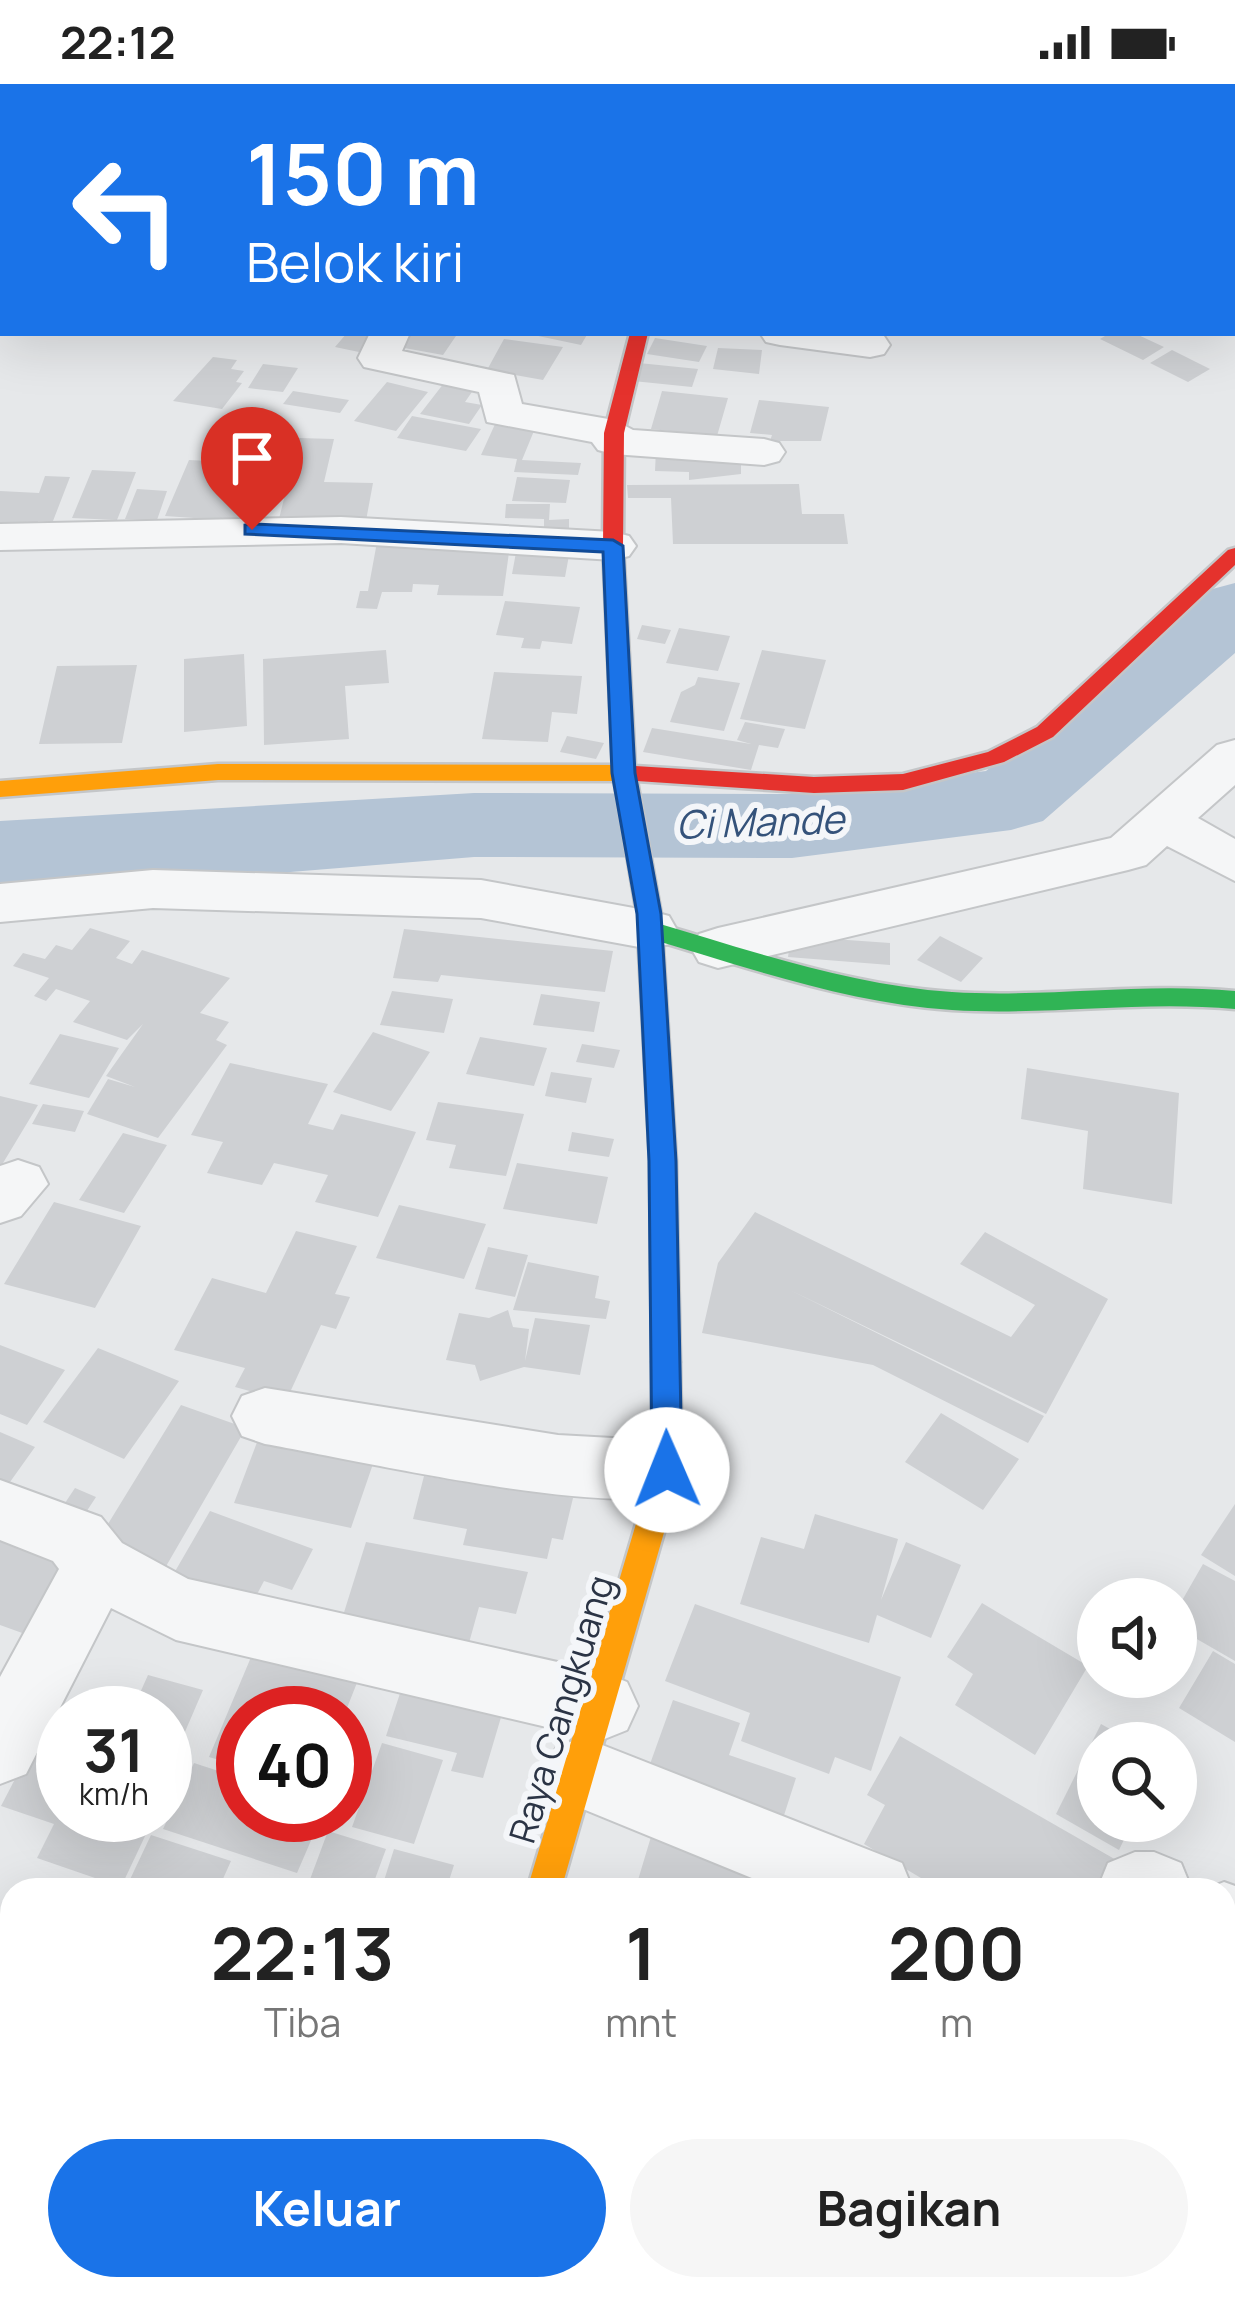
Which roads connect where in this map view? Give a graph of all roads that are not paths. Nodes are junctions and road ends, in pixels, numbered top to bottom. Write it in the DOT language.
graph roads {
  1 [pos="388,336"];
  2 [pos="638,336"];
  3 [pos="802,336"];
  4 [pos="870,345"];
  5 [pos="613,437"];
  6 [pos="764,452"];
  7 [pos="0,537"];
  8 [pos="613,546"];
  9 [pos="1235,554"];
  10 [pos="1235,757"];
  11 [pos="624,773"];
  12 [pos="0,789"];
  13 [pos="1165,822"];
  14 [pos="1235,863"];
  15 [pos="0,903"];
  16 [pos="650,922"];
  17 [pos="718,948"];
  18 [pos="1235,1000"];
  19 [pos="265,1416"];
  20 [pos="667,1470"];
  21 [pos="0,1510"];
  22 [pos="98,1565"];
  23 [pos="592,1740"];
  24 [pos="0,1749"];
  25 [pos="548,1878"];
  26 [pos="852,1878"];
  1 -- 5 [label="street"];
  2 -- 5 [label="street, Raya Cangkuang"];
  3 -- 4 [label="street"];
  5 -- 6 [label="street"];
  5 -- 8 [label="street, Raya Cangkuang"];
  7 -- 8 [label="street"];
  8 -- 11 [label="street, Raya Cangkuang"];
  9 -- 11 [label="street"];
  10 -- 13 [label="street"];
  11 -- 12 [label="street"];
  11 -- 16 [label="street, Raya Cangkuang"];
  13 -- 14 [label="street"];
  13 -- 17 [label="street"];
  15 -- 16 [label="street"];
  16 -- 17 [label="street"];
  16 -- 20 [label="street, Raya Cangkuang"];
  17 -- 18 [label="street"];
  19 -- 20 [label="street"];
  20 -- 23 [label="street, Raya Cangkuang"];
  21 -- 22 [label="street"];
  22 -- 23 [label="street"];
  22 -- 24 [label="street"];
  23 -- 25 [label="street, Raya Cangkuang"];
  23 -- 26 [label="street"];
}
